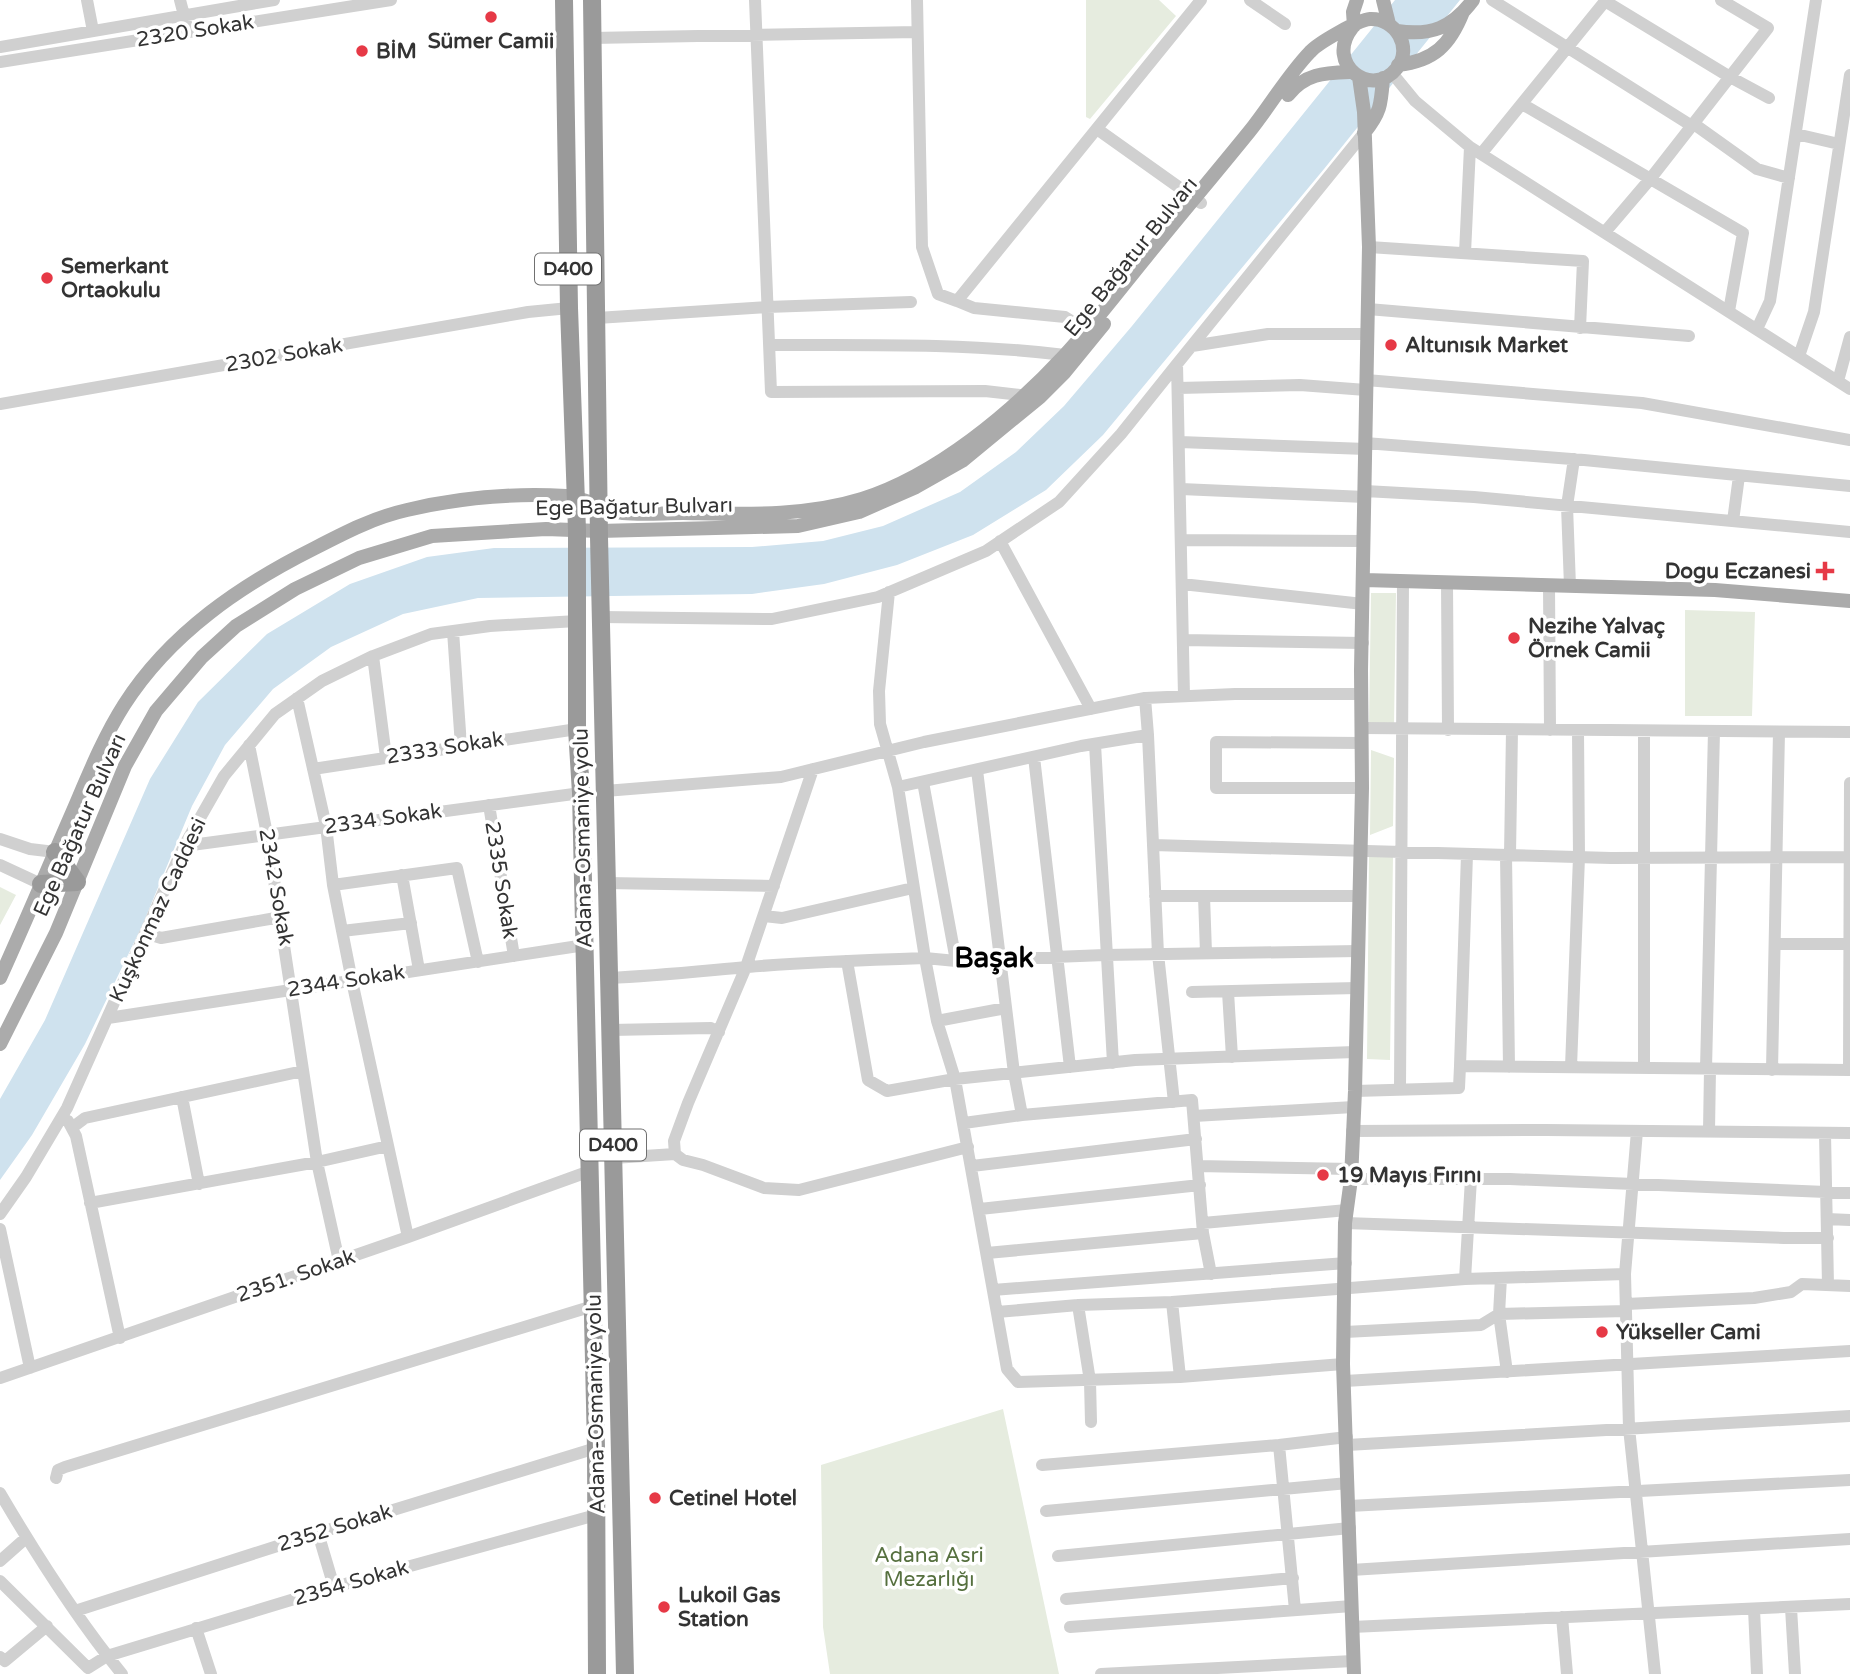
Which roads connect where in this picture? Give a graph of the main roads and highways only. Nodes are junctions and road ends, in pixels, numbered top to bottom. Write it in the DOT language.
graph roads {
  1 [pos="592,0"];
  2 [pos="1383,0"];
  3 [pos="1473,0"];
  4 [pos="565,8"];
  5 [pos="1464,12"];
  6 [pos="1354,13"];
  7 [pos="1393,27"];
  8 [pos="1391,72"];
  9 [pos="1356,74"];
  10 [pos="1364,133"];
  11 [pos="1198,200"];
  12 [pos="574,497"];
  13 [pos="599,504"];
  14 [pos="577,534"];
  15 [pos="599,534"];
  16 [pos="1364,580"];
  17 [pos="1850,601"];
  18 [pos="55,852"];
  19 [pos="77,882"];
  20 [pos="41,884"];
  21 [pos="0,978"];
  22 [pos="0,1044"];
  23 [pos="1354,1668"];
  24 [pos="597,1674"];
  25 [pos="625,1674"];
  1 -- 13 [label="highway, Adana-Osmaniye yolu / D400"];
  2 -- 7 [label="main road"];
  3 -- 5 [label="main road"];
  4 -- 12 [label="highway, D400"];
  5 -- 7 [label="main road"];
  5 -- 8 [label="main road"];
  6 -- 7 [label="main road"];
  6 -- 9 [label="main road"];
  6 -- 11 [label="main road, Ege Bağatur Bulvarı"];
  7 -- 8 [label="main road"];
  8 -- 9 [label="main road"];
  8 -- 10 [label="main road"];
  9 -- 10 [label="main road"];
  9 -- 11 [label="main road, Ege Bağatur Bulvarı"];
  10 -- 16 [label="main road"];
  11 -- 13 [label="main road, Ege Bağatur Bulvarı"];
  11 -- 15 [label="main road, Ege Bağatur Bulvarı"];
  12 -- 13 [label="main road, Ege Bağatur Bulvarı"];
  12 -- 14 [label="highway, D400"];
  12 -- 18 [label="main road, Ege Bağatur Bulvarı"];
  13 -- 15 [label="highway, Adana-Osmaniye yolu / D400"];
  14 -- 15 [label="main road, Ege Bağatur Bulvarı"];
  14 -- 19 [label="main road, Ege Bağatur Bulvarı"];
  14 -- 24 [label="highway, D400"];
  15 -- 25 [label="highway, Adana-Osmaniye yolu / D400"];
  16 -- 17 [label="main road"];
  16 -- 23 [label="main road"];
  18 -- 19 [label="highway"];
  18 -- 20 [label="main road, Ege Bağatur Bulvarı"];
  19 -- 20 [label="highway"];
  19 -- 22 [label="main road, Ege Bağatur Bulvarı"];
  20 -- 21 [label="main road, Ege Bağatur Bulvarı"];
}
